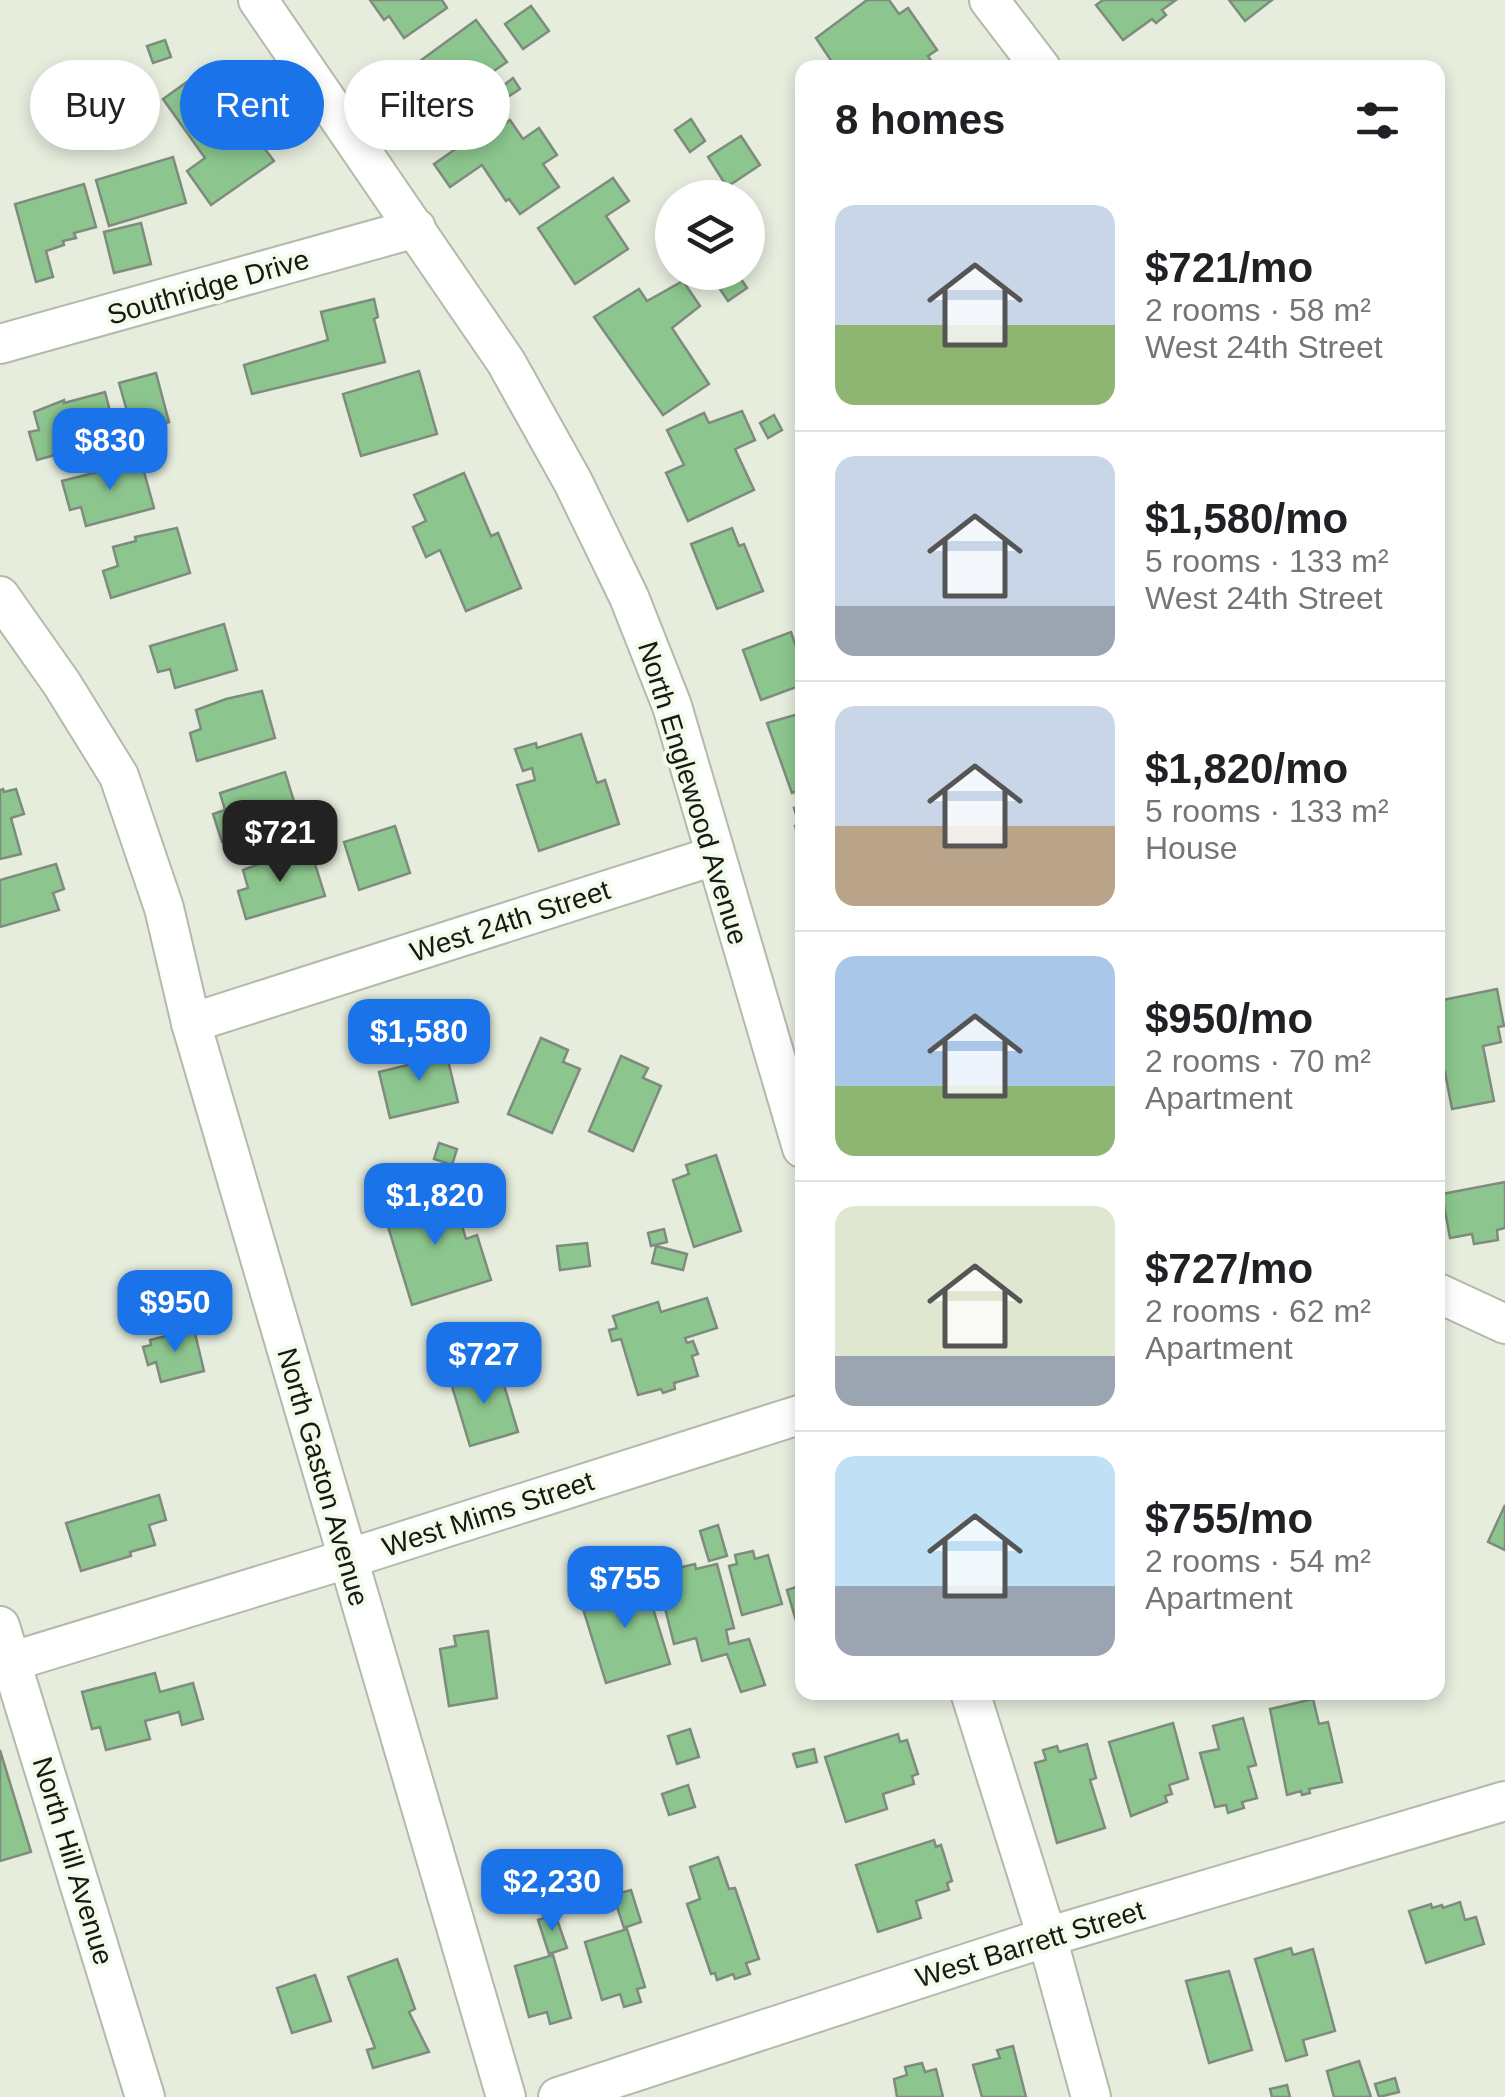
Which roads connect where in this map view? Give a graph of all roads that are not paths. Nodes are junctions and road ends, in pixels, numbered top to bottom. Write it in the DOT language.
graph roads {
  1 [pos="258,0"];
  2 [pos="988,0"];
  3 [pos="1034,60"];
  4 [pos="416,228"];
  5 [pos="0,344"];
  6 [pos="0,596"];
  7 [pos="714,856"];
  8 [pos="191,1023"];
  9 [pos="785,1032"];
  10 [pos="795,1100"];
  11 [pos="1445,1296"];
  12 [pos="1505,1324"];
  13 [pos="795,1416"];
  14 [pos="347,1559"];
  15 [pos="4,1651"];
  16 [pos="972,1700"];
  17 [pos="1505,1801"];
  18 [pos="1046,1936"];
  19 [pos="145,2097"];
  20 [pos="506,2097"];
  21 [pos="558,2097"];
  22 [pos="1090,2097"];
  1 -- 4 [label="street, North Englewood Avenue"];
  2 -- 3 [label="street"];
  4 -- 5 [label="street, Southridge Drive"];
  4 -- 7 [label="street, North Englewood Avenue"];
  6 -- 8 [label="street, North Gaston Avenue"];
  7 -- 8 [label="street, West 24th Street"];
  7 -- 9 [label="street, North Englewood Avenue"];
  8 -- 14 [label="street, North Gaston Avenue"];
  9 -- 10 [label="street, North Englewood Avenue"];
  11 -- 12 [label="street"];
  13 -- 14 [label="street, West Mims Street"];
  14 -- 15 [label="street, West Mims Street"];
  14 -- 20 [label="street, North Gaston Avenue"];
  15 -- 19 [label="street, North Hill Avenue"];
  16 -- 18 [label="street"];
  17 -- 18 [label="street, West Barrett Street"];
  18 -- 21 [label="street, West Barrett Street"];
  18 -- 22 [label="street"];
}
